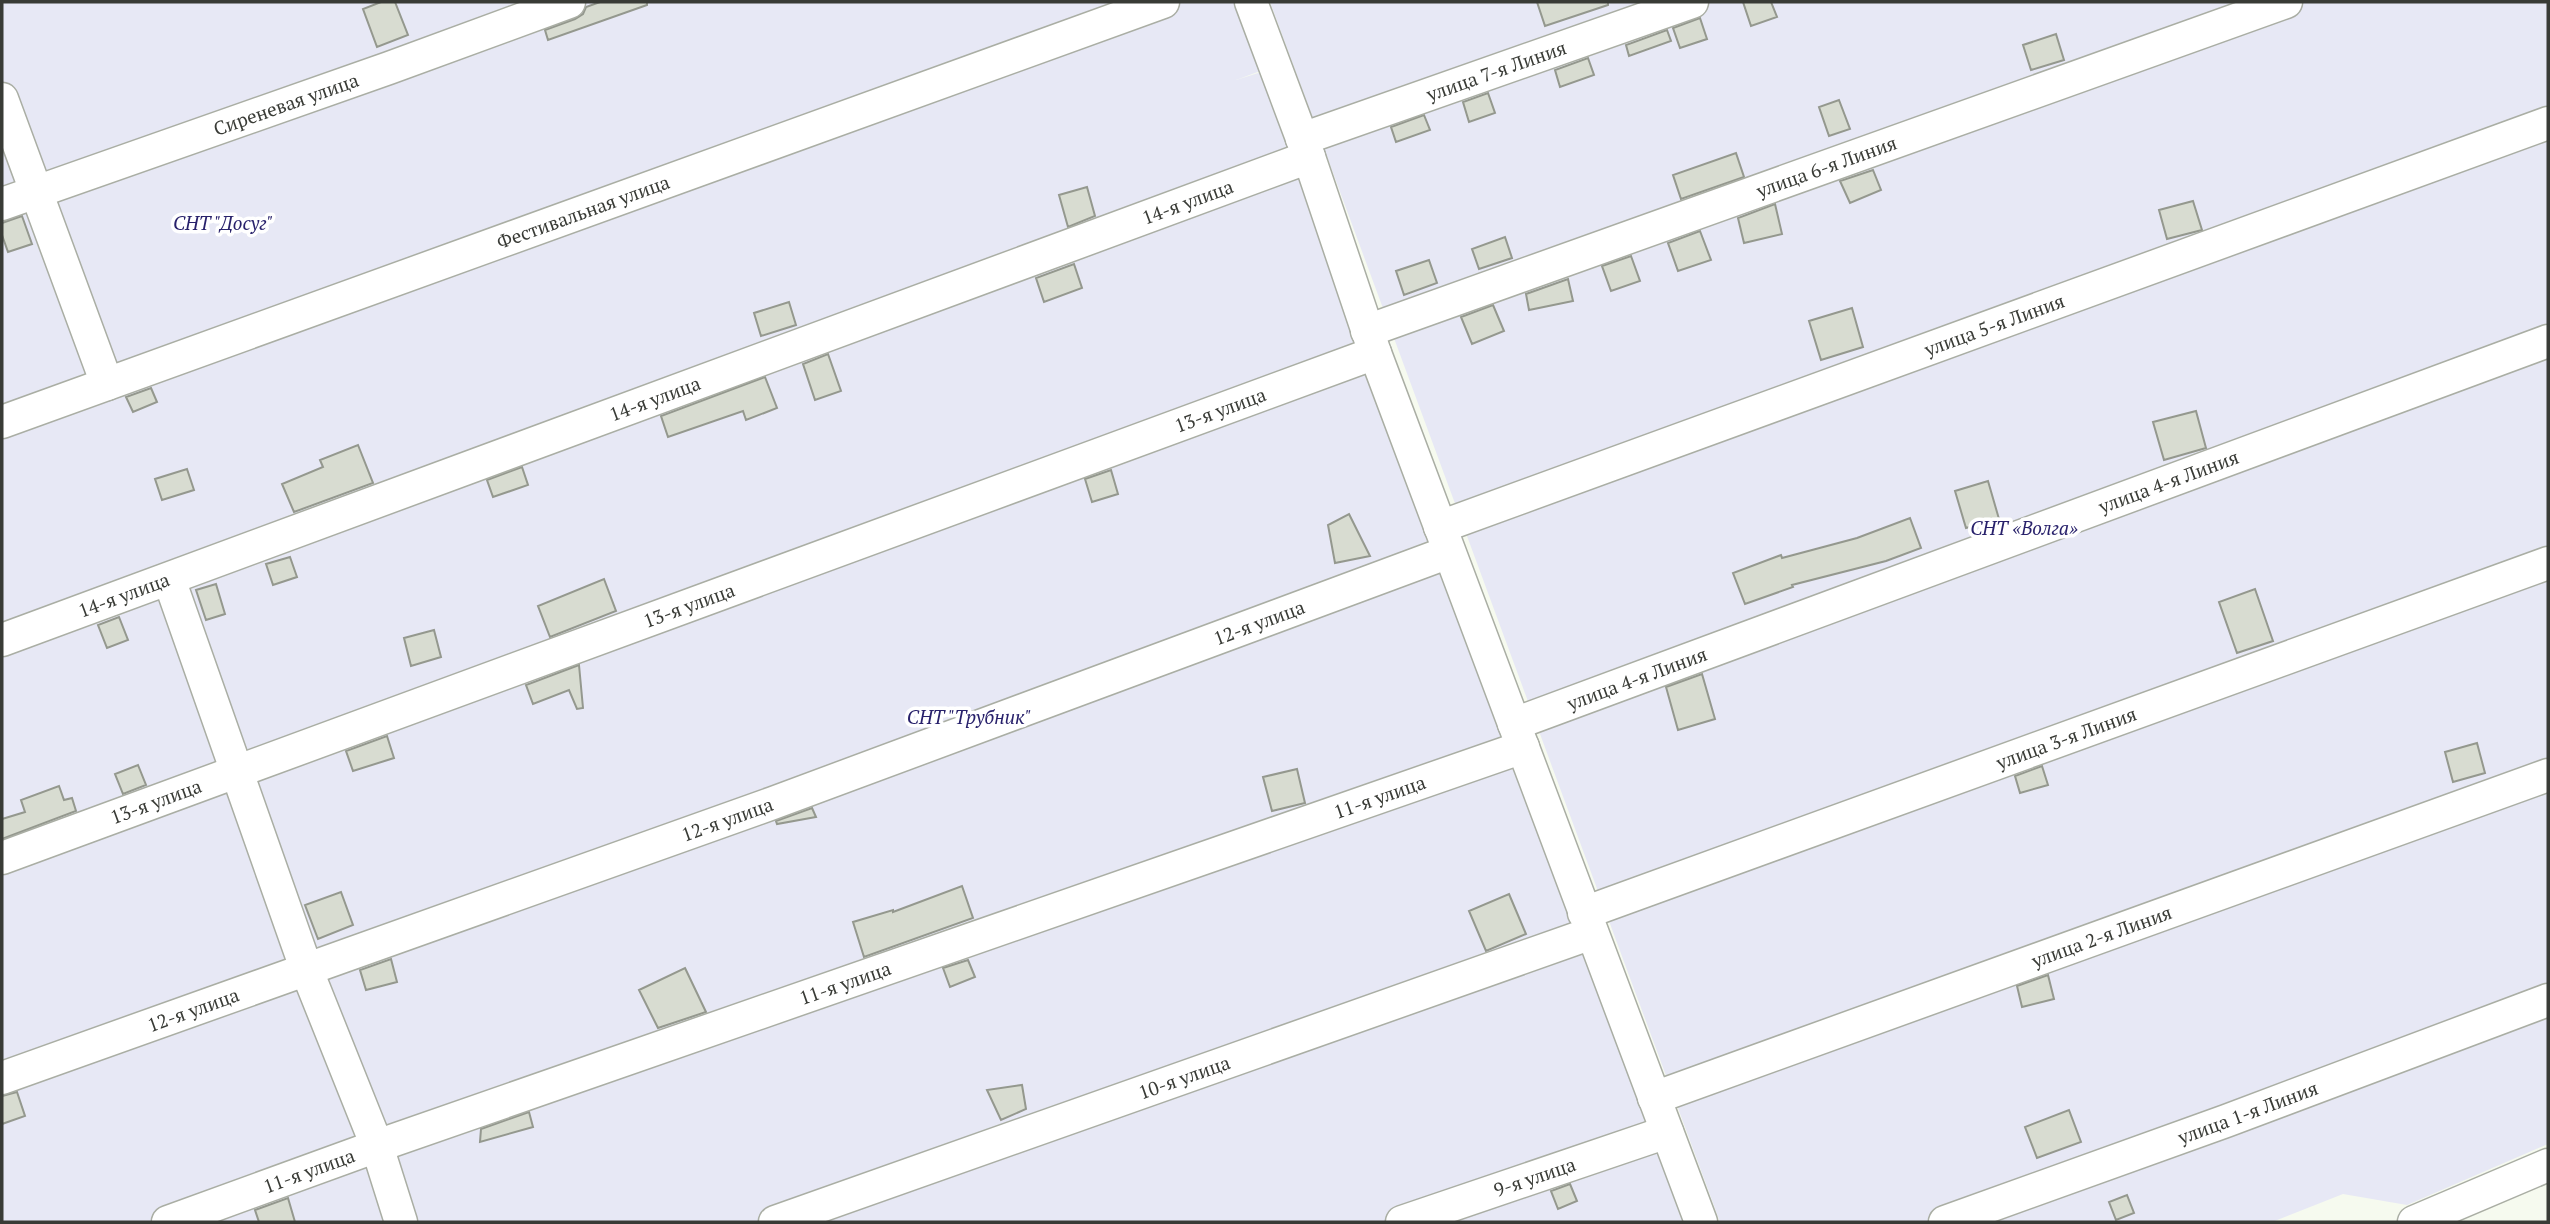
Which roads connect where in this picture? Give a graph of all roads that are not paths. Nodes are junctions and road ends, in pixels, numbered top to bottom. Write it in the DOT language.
graph roads {
  1 [pos="569,2"];
  2 [pos="1163,2"];
  3 [pos="1251,2"];
  4 [pos="1692,2"];
  5 [pos="2286,2"];
  6 [pos="2,99"];
  7 [pos="2548,123"];
  8 [pos="1305,148"];
  9 [pos="36,191"];
  10 [pos="2,204"];
  11 [pos="2548,341"];
  12 [pos="1371,342"];
  13 [pos="107,384"];
  14 [pos="2,422"];
  15 [pos="1445,539"];
  16 [pos="2548,563"];
  17 [pos="169,579"];
  18 [pos="2,640"];
  19 [pos="1518,736"];
  20 [pos="237,772"];
  21 [pos="2548,775"];
  22 [pos="2,858"];
  23 [pos="1588,923"];
  24 [pos="307,971"];
  25 [pos="2548,1000"];
  26 [pos="2,1078"];
  27 [pos="1654,1098"];
  28 [pos="1667,1132"];
  29 [pos="377,1146"];
  30 [pos="2548,1165"];
  31 [pos="168,1222"];
  32 [pos="401,1222"];
  33 [pos="775,1222"];
  34 [pos="1402,1222"];
  35 [pos="1700,1222"];
  36 [pos="1945,1222"];
  37 [pos="2414,1222"];
  1 -- 9 [label="street, Сиреневая улица"];
  2 -- 13 [label="street, Фестивальная улица"];
  3 -- 8 [label="street"];
  4 -- 8 [label="street, улица 7-я Линия"];
  5 -- 12 [label="street, улица 6-я Линия"];
  6 -- 9 [label="street"];
  7 -- 15 [label="street, улица 5-я Линия"];
  8 -- 12 [label="street"];
  8 -- 17 [label="street, 14-я улица"];
  9 -- 10 [label="street, Сиреневая улица"];
  9 -- 13 [label="street"];
  11 -- 19 [label="street, улица 4-я Линия"];
  12 -- 15 [label="street"];
  12 -- 20 [label="street, 13-я улица"];
  13 -- 14 [label="street, Фестивальная улица"];
  15 -- 19 [label="street"];
  15 -- 24 [label="street, 12-я улица"];
  16 -- 23 [label="street, улица 3-я Линия"];
  17 -- 18 [label="street, 14-я улица"];
  17 -- 20 [label="street"];
  19 -- 23 [label="street"];
  19 -- 29 [label="street, 11-я улица"];
  20 -- 22 [label="street, 13-я улица"];
  20 -- 24 [label="street"];
  21 -- 27 [label="street, улица 2-я Линия"];
  23 -- 27 [label="street"];
  23 -- 33 [label="street, 10-я улица"];
  24 -- 26 [label="street, 12-я улица"];
  24 -- 29 [label="street"];
  25 -- 36 [label="street, улица 1-я Линия"];
  27 -- 28 [label="street"];
  28 -- 34 [label="street, 9-я улица"];
  28 -- 35 [label="street"];
  29 -- 31 [label="street, 11-я улица"];
  29 -- 32 [label="street"];
  30 -- 37 [label="street"];
}
